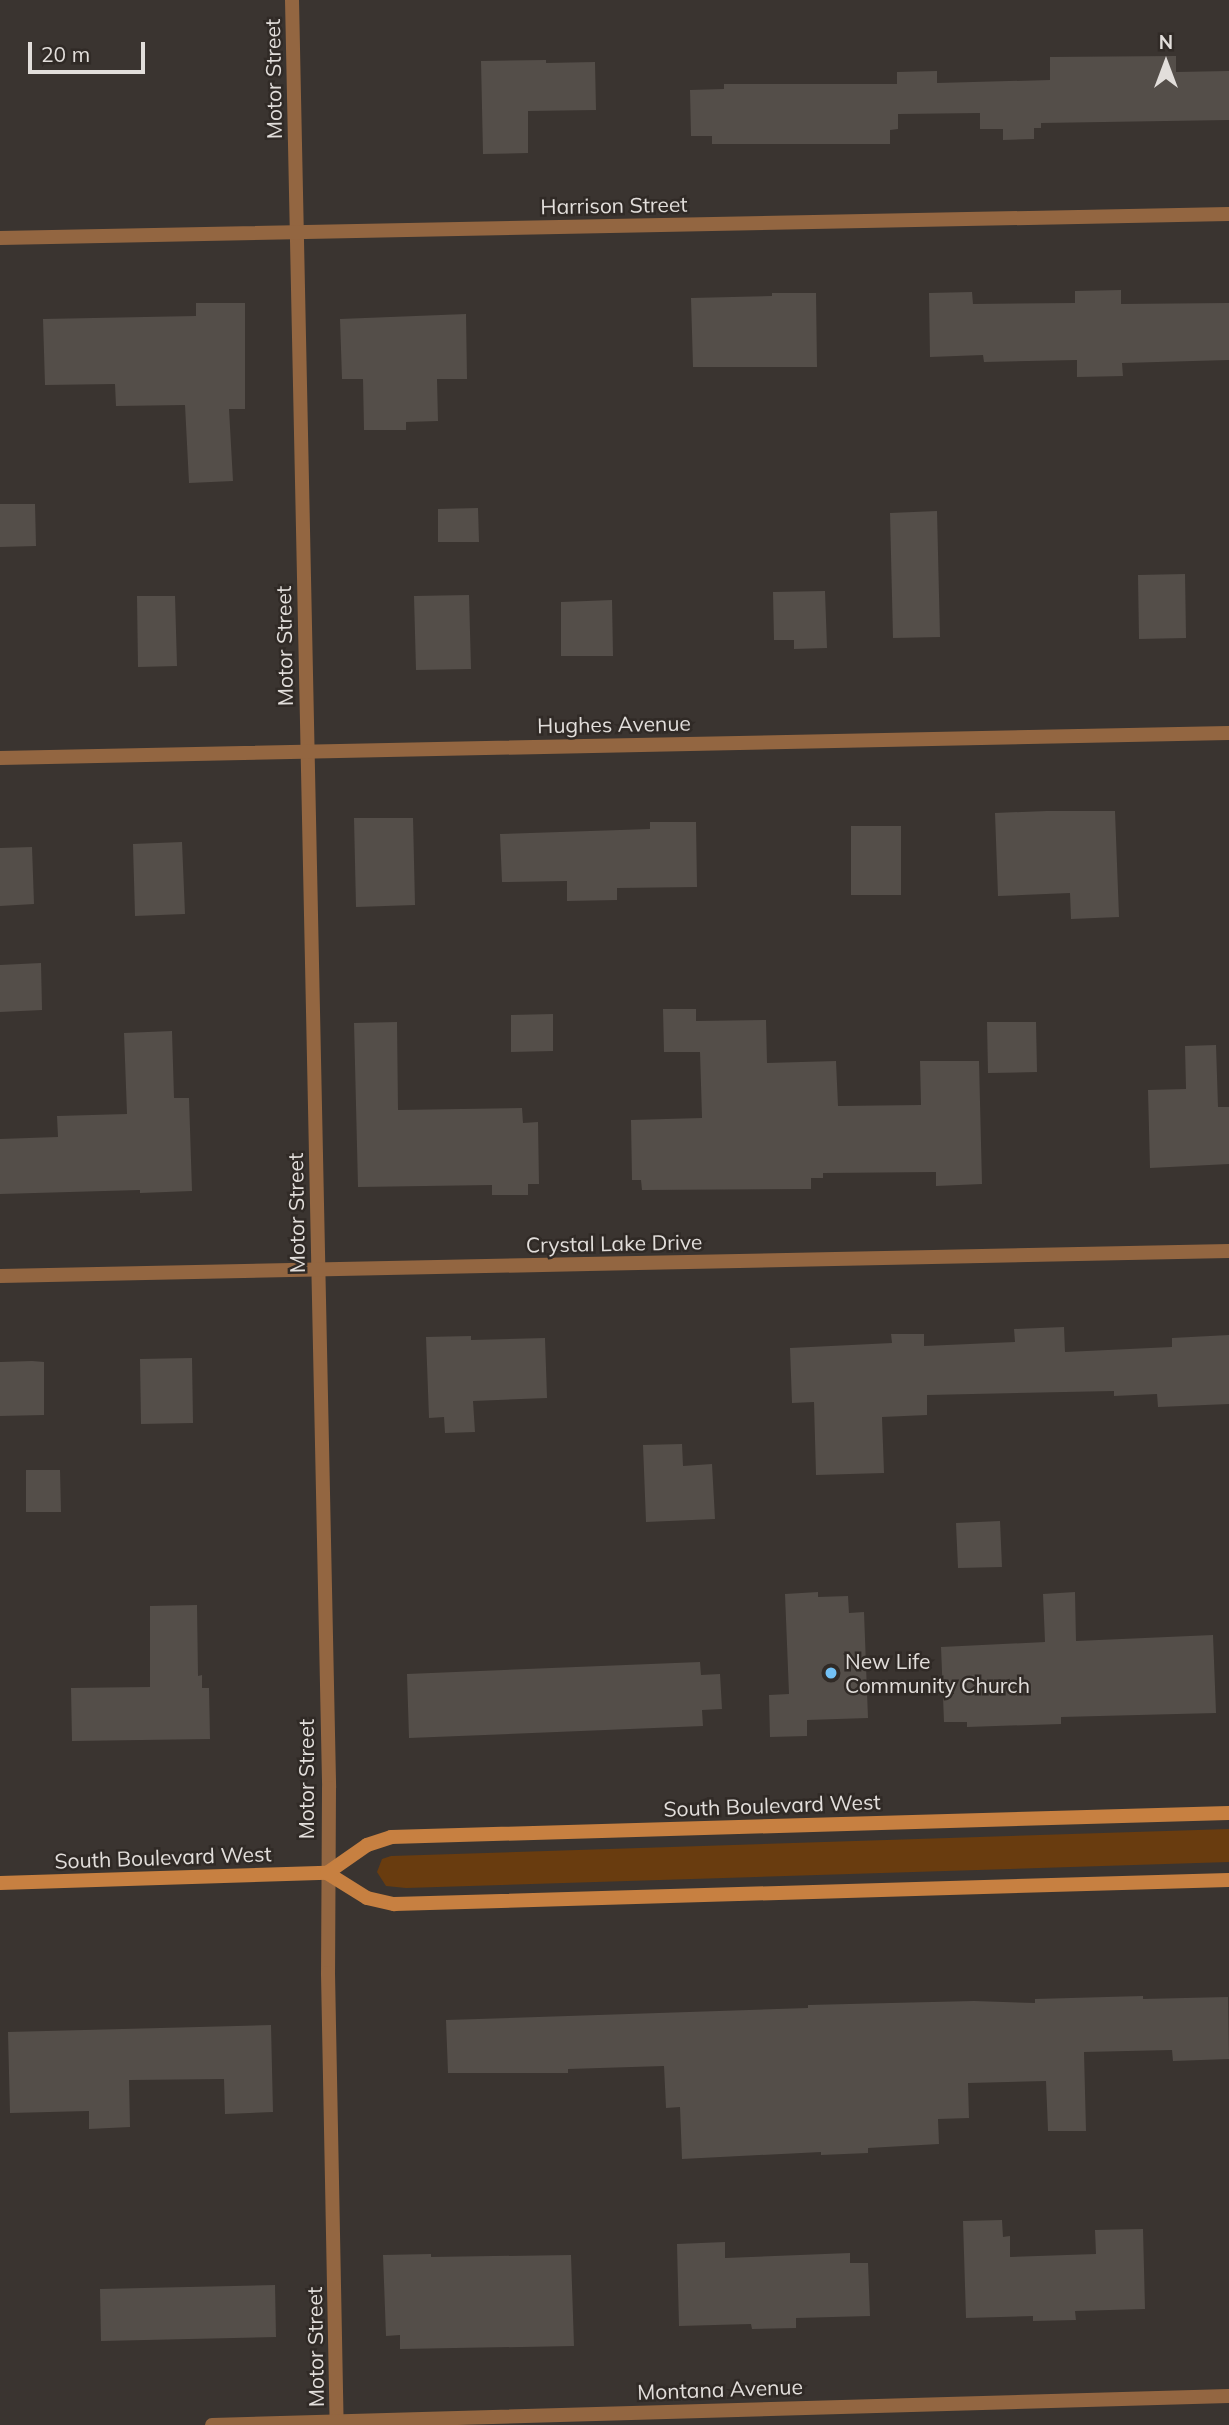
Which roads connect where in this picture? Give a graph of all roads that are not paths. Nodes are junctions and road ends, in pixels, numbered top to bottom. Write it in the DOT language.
graph roads {
  1 [pos="292,0"];
  2 [pos="1229,214"];
  3 [pos="297,233"];
  4 [pos="0,239"];
  5 [pos="1229,733"];
  6 [pos="307,751"];
  7 [pos="0,758"];
  8 [pos="1229,1251"];
  9 [pos="318,1270"];
  10 [pos="0,1276"];
  11 [pos="1229,1813"];
  12 [pos="327,1873"];
  13 [pos="1229,1880"];
  14 [pos="0,1883"];
  15 [pos="1229,2396"];
  16 [pos="337,2423"];
  17 [pos="212,2425"];
  1 -- 3 [label="street, Motor Street"];
  2 -- 3 [label="street, Harrison Street"];
  3 -- 4 [label="street, Harrison Street"];
  3 -- 6 [label="street, Motor Street"];
  5 -- 6 [label="street, Hughes Avenue"];
  6 -- 7 [label="street, Hughes Avenue"];
  6 -- 9 [label="street, Motor Street"];
  8 -- 9 [label="street, Crystal Lake Drive"];
  9 -- 10 [label="street, Crystal Lake Drive"];
  9 -- 12 [label="street, Motor Street"];
  11 -- 12 [label="street, South Boulevard West"];
  12 -- 13 [label="street"];
  12 -- 14 [label="street, South Boulevard West"];
  12 -- 16 [label="street, Motor Street"];
  15 -- 16 [label="street, Montana Avenue"];
  16 -- 17 [label="street, Montana Avenue"];
}
